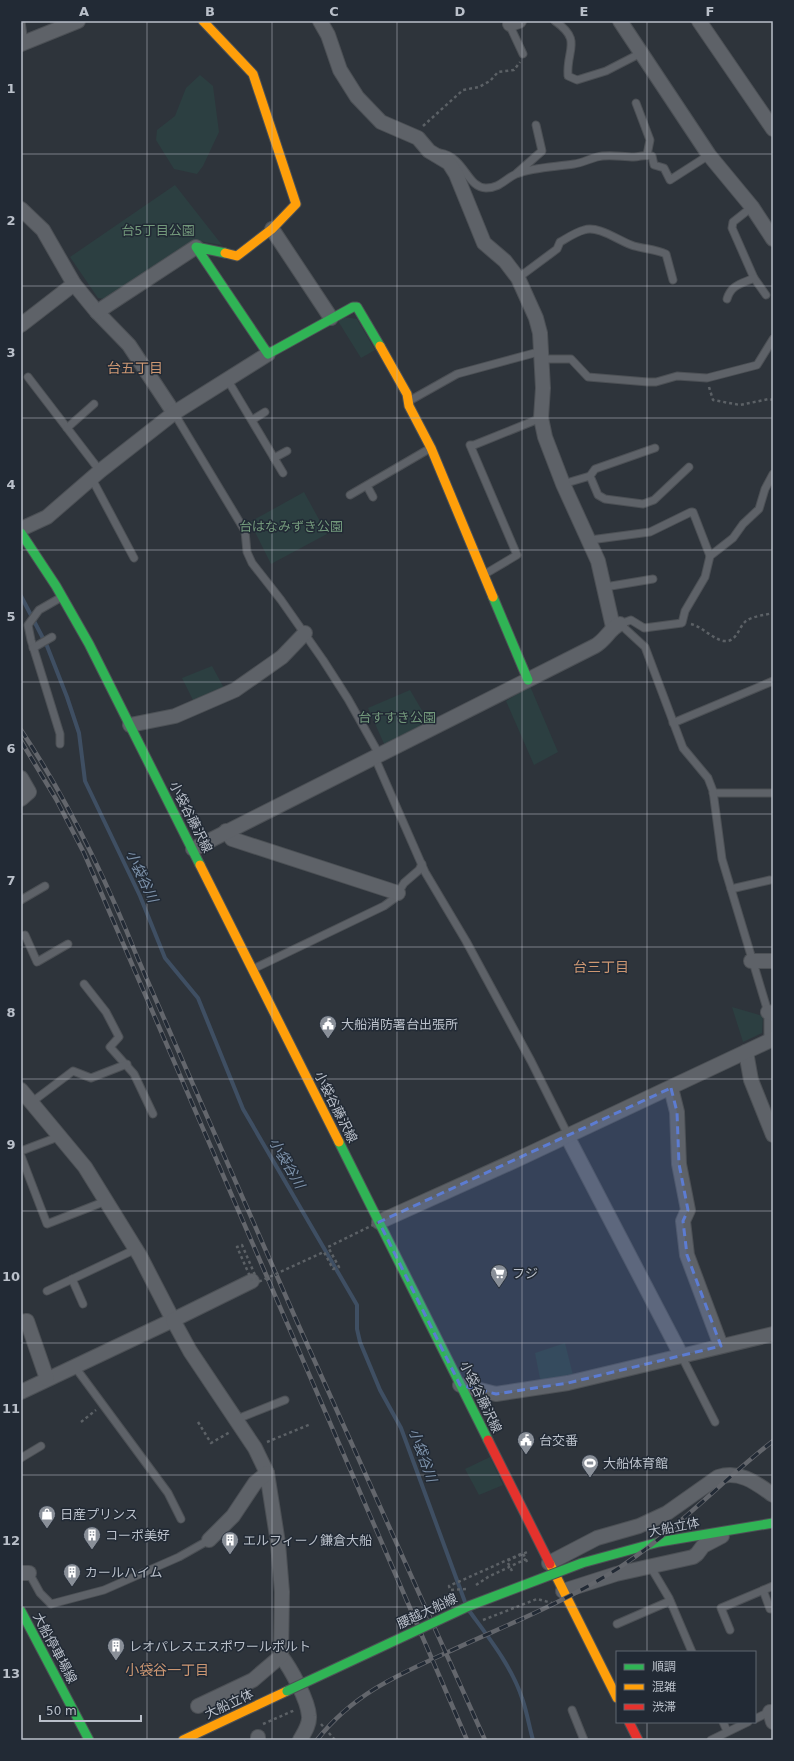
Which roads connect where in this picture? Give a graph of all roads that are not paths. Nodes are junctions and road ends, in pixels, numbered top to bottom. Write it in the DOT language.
graph roads {
  1 [pos="21,21"];
  2 [pos="78,21"];
  3 [pos="203,21"];
  4 [pos="320,21"];
  5 [pos="555,21"];
  6 [pos="620,21"];
  7 [pos="699,21"];
  8 [pos="512,22"];
  9 [pos="23,43"];
  10 [pos="641,53"];
  11 [pos="523,54"];
  12 [pos="636,103"];
  13 [pos="536,125"];
  14 [pos="773,129"];
  15 [pos="429,151"];
  16 [pos="647,155"];
  17 [pos="709,155"];
  18 [pos="516,174"];
  19 [pos="752,207"];
  20 [pos="21,209"];
  21 [pos="272,229"];
  22 [pos="773,239"];
  23 [pos="196,247"];
  24 [pos="518,278"];
  25 [pos="754,278"];
  26 [pos="673,280"];
  27 [pos="74,284"];
  28 [pos="766,295"];
  29 [pos="727,299"];
  30 [pos="97,312"];
  31 [pos="331,318"];
  32 [pos="21,324"];
  33 [pos="773,339"];
  34 [pos="268,354"];
  35 [pos="542,355"];
  36 [pos="28,377"];
  37 [pos="227,379"];
  38 [pos="409,401"];
  39 [pos="94,404"];
  40 [pos="265,412"];
  41 [pos="174,413"];
  42 [pos="541,418"];
  43 [pos="252,420"];
  44 [pos="67,428"];
  45 [pos="431,448"];
  46 [pos="655,448"];
  47 [pos="287,451"];
  48 [pos="274,458"];
  49 [pos="689,467"];
  50 [pos="283,473"];
  51 [pos="773,474"];
  52 [pos="96,475"];
  53 [pos="590,476"];
  54 [pos="563,484"];
  55 [pos="367,486"];
  56 [pos="350,495"];
  57 [pos="373,497"];
  58 [pos="21,529"];
  59 [pos="21,533"];
  60 [pos="590,540"];
  61 [pos="710,556"];
  62 [pos="134,558"];
  63 [pos="483,575"];
  64 [pos="653,579"];
  65 [pos="605,587"];
  66 [pos="62,596"];
  67 [pos="616,626"];
  68 [pos="304,633"];
  69 [pos="52,637"];
  70 [pos="33,648"];
  71 [pos="528,680"];
  72 [pos="773,681"];
  73 [pos="673,723"];
  74 [pos="130,725"];
  75 [pos="60,744"];
  76 [pos="378,757"];
  77 [pos="21,778"];
  78 [pos="713,793"];
  79 [pos="773,793"];
  80 [pos="21,799"];
  81 [pos="226,831"];
  82 [pos="193,849"];
  83 [pos="422,864"];
  84 [pos="770,880"];
  85 [pos="45,886"];
  86 [pos="731,889"];
  87 [pos="398,893"];
  88 [pos="21,900"];
  89 [pos="21,936"];
  90 [pos="68,944"];
  91 [pos="751,961"];
  92 [pos="773,961"];
  93 [pos="253,969"];
  94 [pos="84,984"];
  95 [pos="770,1013"];
  96 [pos="770,1041"];
  97 [pos="746,1052"];
  98 [pos="127,1064"];
  99 [pos="671,1088"];
  100 [pos="21,1090"];
  101 [pos="32,1102"];
  102 [pos="153,1114"];
  103 [pos="568,1135"];
  104 [pos="773,1136"];
  105 [pos="58,1137"];
  106 [pos="21,1151"];
  107 [pos="21,1156"];
  108 [pos="106,1201"];
  109 [pos="379,1222"];
  110 [pos="136,1249"];
  111 [pos="72,1279"];
  112 [pos="252,1281"];
  113 [pos="47,1290"];
  114 [pos="83,1304"];
  115 [pos="173,1320"];
  116 [pos="21,1322"];
  117 [pos="773,1334"];
  118 [pos="720,1346"];
  119 [pos="681,1355"];
  120 [pos="75,1368"];
  121 [pos="47,1379"];
  122 [pos="460,1385"];
  123 [pos="21,1392"];
  124 [pos="284,1400"];
  125 [pos="239,1422"];
  126 [pos="716,1422"];
  127 [pos="41,1446"];
  128 [pos="21,1458"];
  129 [pos="267,1473"];
  130 [pos="773,1495"];
  131 [pos="181,1519"];
  132 [pos="773,1523"];
  133 [pos="737,1528"];
  134 [pos="209,1540"];
  135 [pos="549,1563"];
  136 [pos="582,1563"];
  137 [pos="650,1566"];
  138 [pos="25,1573"];
  139 [pos="773,1586"];
  140 [pos="763,1590"];
  141 [pos="563,1591"];
  142 [pos="670,1601"];
  143 [pos="770,1609"];
  144 [pos="21,1611"];
  145 [pos="617,1624"];
  146 [pos="730,1630"];
  147 [pos="692,1651"];
  148 [pos="281,1656"];
  149 [pos="287,1691"];
  150 [pos="616,1696"];
  151 [pos="198,1706"];
  152 [pos="572,1710"];
  153 [pos="772,1715"];
  154 [pos="756,1719"];
  155 [pos="630,1723"];
  156 [pos="723,1723"];
  157 [pos="746,1723"];
  158 [pos="727,1732"];
  159 [pos="89,1740"];
  160 [pos="183,1740"];
  161 [pos="300,1740"];
  162 [pos="584,1740"];
  163 [pos="638,1740"];
  164 [pos="711,1740"];
  1 -- 9 [label="lane"];
  2 -- 9 [label="street"];
  3 -- 21 [label="main road"];
  4 -- 15 [label="street"];
  5 -- 10 [label="lane"];
  6 -- 10 [label="street"];
  7 -- 14 [label="street"];
  8 -- 11 [label="lane"];
  10 -- 17 [label="street"];
  12 -- 16 [label="lane"];
  13 -- 18 [label="lane"];
  15 -- 18 [label="lane"];
  15 -- 24 [label="street"];
  16 -- 17 [label="lane"];
  16 -- 18 [label="lane"];
  17 -- 19 [label="street"];
  19 -- 22 [label="street"];
  19 -- 25 [label="lane"];
  20 -- 27 [label="street"];
  21 -- 23 [label="main road"];
  21 -- 31 [label="street"];
  23 -- 30 [label="street"];
  23 -- 34 [label="main road"];
  24 -- 26 [label="lane"];
  24 -- 35 [label="street"];
  25 -- 28 [label="lane"];
  25 -- 29 [label="lane"];
  27 -- 30 [label="street"];
  27 -- 32 [label="street"];
  30 -- 41 [label="street"];
  31 -- 34 [label="main road"];
  31 -- 38 [label="main road"];
  33 -- 35 [label="lane"];
  34 -- 37 [label="street"];
  35 -- 38 [label="lane"];
  35 -- 42 [label="street"];
  36 -- 44 [label="lane"];
  37 -- 41 [label="street"];
  37 -- 43 [label="lane"];
  38 -- 45 [label="main road"];
  39 -- 44 [label="lane"];
  40 -- 43 [label="lane"];
  41 -- 52 [label="street"];
  41 -- 68 [label="lane"];
  42 -- 54 [label="street"];
  42 -- 63 [label="lane"];
  43 -- 48 [label="lane"];
  44 -- 52 [label="lane"];
  45 -- 55 [label="lane"];
  45 -- 63 [label="main road"];
  46 -- 53 [label="lane"];
  47 -- 48 [label="lane"];
  48 -- 50 [label="lane"];
  49 -- 53 [label="lane"];
  51 -- 61 [label="lane"];
  52 -- 58 [label="street"];
  52 -- 62 [label="lane"];
  53 -- 54 [label="lane"];
  54 -- 60 [label="street"];
  55 -- 56 [label="lane"];
  55 -- 57 [label="lane"];
  59 -- 66 [label="main road, 小袋谷藤沢線"];
  60 -- 61 [label="lane"];
  60 -- 65 [label="street"];
  61 -- 67 [label="lane"];
  63 -- 71 [label="main road"];
  64 -- 65 [label="lane"];
  65 -- 67 [label="street"];
  66 -- 70 [label="lane"];
  66 -- 74 [label="main road, 小袋谷藤沢線"];
  67 -- 71 [label="street"];
  67 -- 73 [label="lane"];
  68 -- 74 [label="street"];
  68 -- 76 [label="lane"];
  69 -- 70 [label="lane"];
  70 -- 75 [label="lane"];
  71 -- 76 [label="street"];
  72 -- 73 [label="lane"];
  73 -- 78 [label="lane"];
  74 -- 82 [label="main road, 小袋谷藤沢線"];
  76 -- 81 [label="street"];
  76 -- 83 [label="lane"];
  77 -- 80 [label="street"];
  78 -- 79 [label="lane"];
  78 -- 86 [label="lane"];
  81 -- 82 [label="street"];
  81 -- 87 [label="street"];
  82 -- 93 [label="main road, 小袋谷藤沢線"];
  83 -- 87 [label="lane"];
  83 -- 103 [label="lane"];
  84 -- 86 [label="lane"];
  85 -- 88 [label="lane"];
  86 -- 91 [label="lane"];
  87 -- 93 [label="lane"];
  89 -- 90 [label="lane"];
  91 -- 92 [label="street"];
  91 -- 95 [label="lane"];
  93 -- 109 [label="main road, 小袋谷藤沢線"];
  94 -- 98 [label="lane"];
  95 -- 96 [label="lane"];
  96 -- 97 [label="street"];
  97 -- 99 [label="street"];
  97 -- 104 [label="street"];
  98 -- 101 [label="lane"];
  98 -- 102 [label="lane"];
  99 -- 103 [label="street"];
  99 -- 118 [label="street"];
  100 -- 101 [label="street"];
  101 -- 105 [label="street"];
  103 -- 109 [label="street"];
  103 -- 119 [label="street"];
  105 -- 106 [label="lane"];
  105 -- 108 [label="street"];
  107 -- 108 [label="lane"];
  108 -- 110 [label="street"];
  109 -- 122 [label="main road, 小袋谷藤沢線"];
  110 -- 111 [label="lane"];
  110 -- 115 [label="street"];
  111 -- 113 [label="lane"];
  111 -- 114 [label="lane"];
  112 -- 115 [label="street"];
  115 -- 120 [label="street"];
  115 -- 125 [label="street"];
  116 -- 121 [label="street"];
  117 -- 118 [label="street"];
  118 -- 119 [label="street"];
  119 -- 122 [label="street"];
  119 -- 126 [label="lane"];
  120 -- 121 [label="street"];
  120 -- 131 [label="lane"];
  121 -- 123 [label="street"];
  122 -- 135 [label="main road, 小袋谷藤沢線"];
  124 -- 125 [label="lane"];
  125 -- 129 [label="street"];
  127 -- 128 [label="lane"];
  129 -- 134 [label="street"];
  129 -- 148 [label="street"];
  130 -- 135 [label="street"];
  132 -- 133 [label="main road, 大船立体"];
  133 -- 136 [label="main road, 大船立体"];
  133 -- 137 [label="street"];
  134 -- 138 [label="lane"];
  135 -- 141 [label="main road, 小袋谷藤沢線"];
  136 -- 149 [label="main road, 腰越大船線, bridge"];
  137 -- 141 [label="street"];
  137 -- 142 [label="lane"];
  139 -- 140 [label="lane"];
  140 -- 143 [label="lane"];
  140 -- 146 [label="lane"];
  141 -- 150 [label="main road, 小袋谷藤沢線"];
  142 -- 145 [label="lane"];
  142 -- 147 [label="lane"];
  144 -- 159 [label="main road, 大船停車場線"];
  148 -- 151 [label="street"];
  148 -- 161 [label="street"];
  149 -- 160 [label="main road, 大船立体"];
  152 -- 162 [label="lane"];
  153 -- 154 [label="lane"];
  155 -- 163 [label="main road"];
  156 -- 158 [label="lane"];
  157 -- 158 [label="lane"];
  158 -- 164 [label="lane"];
}
